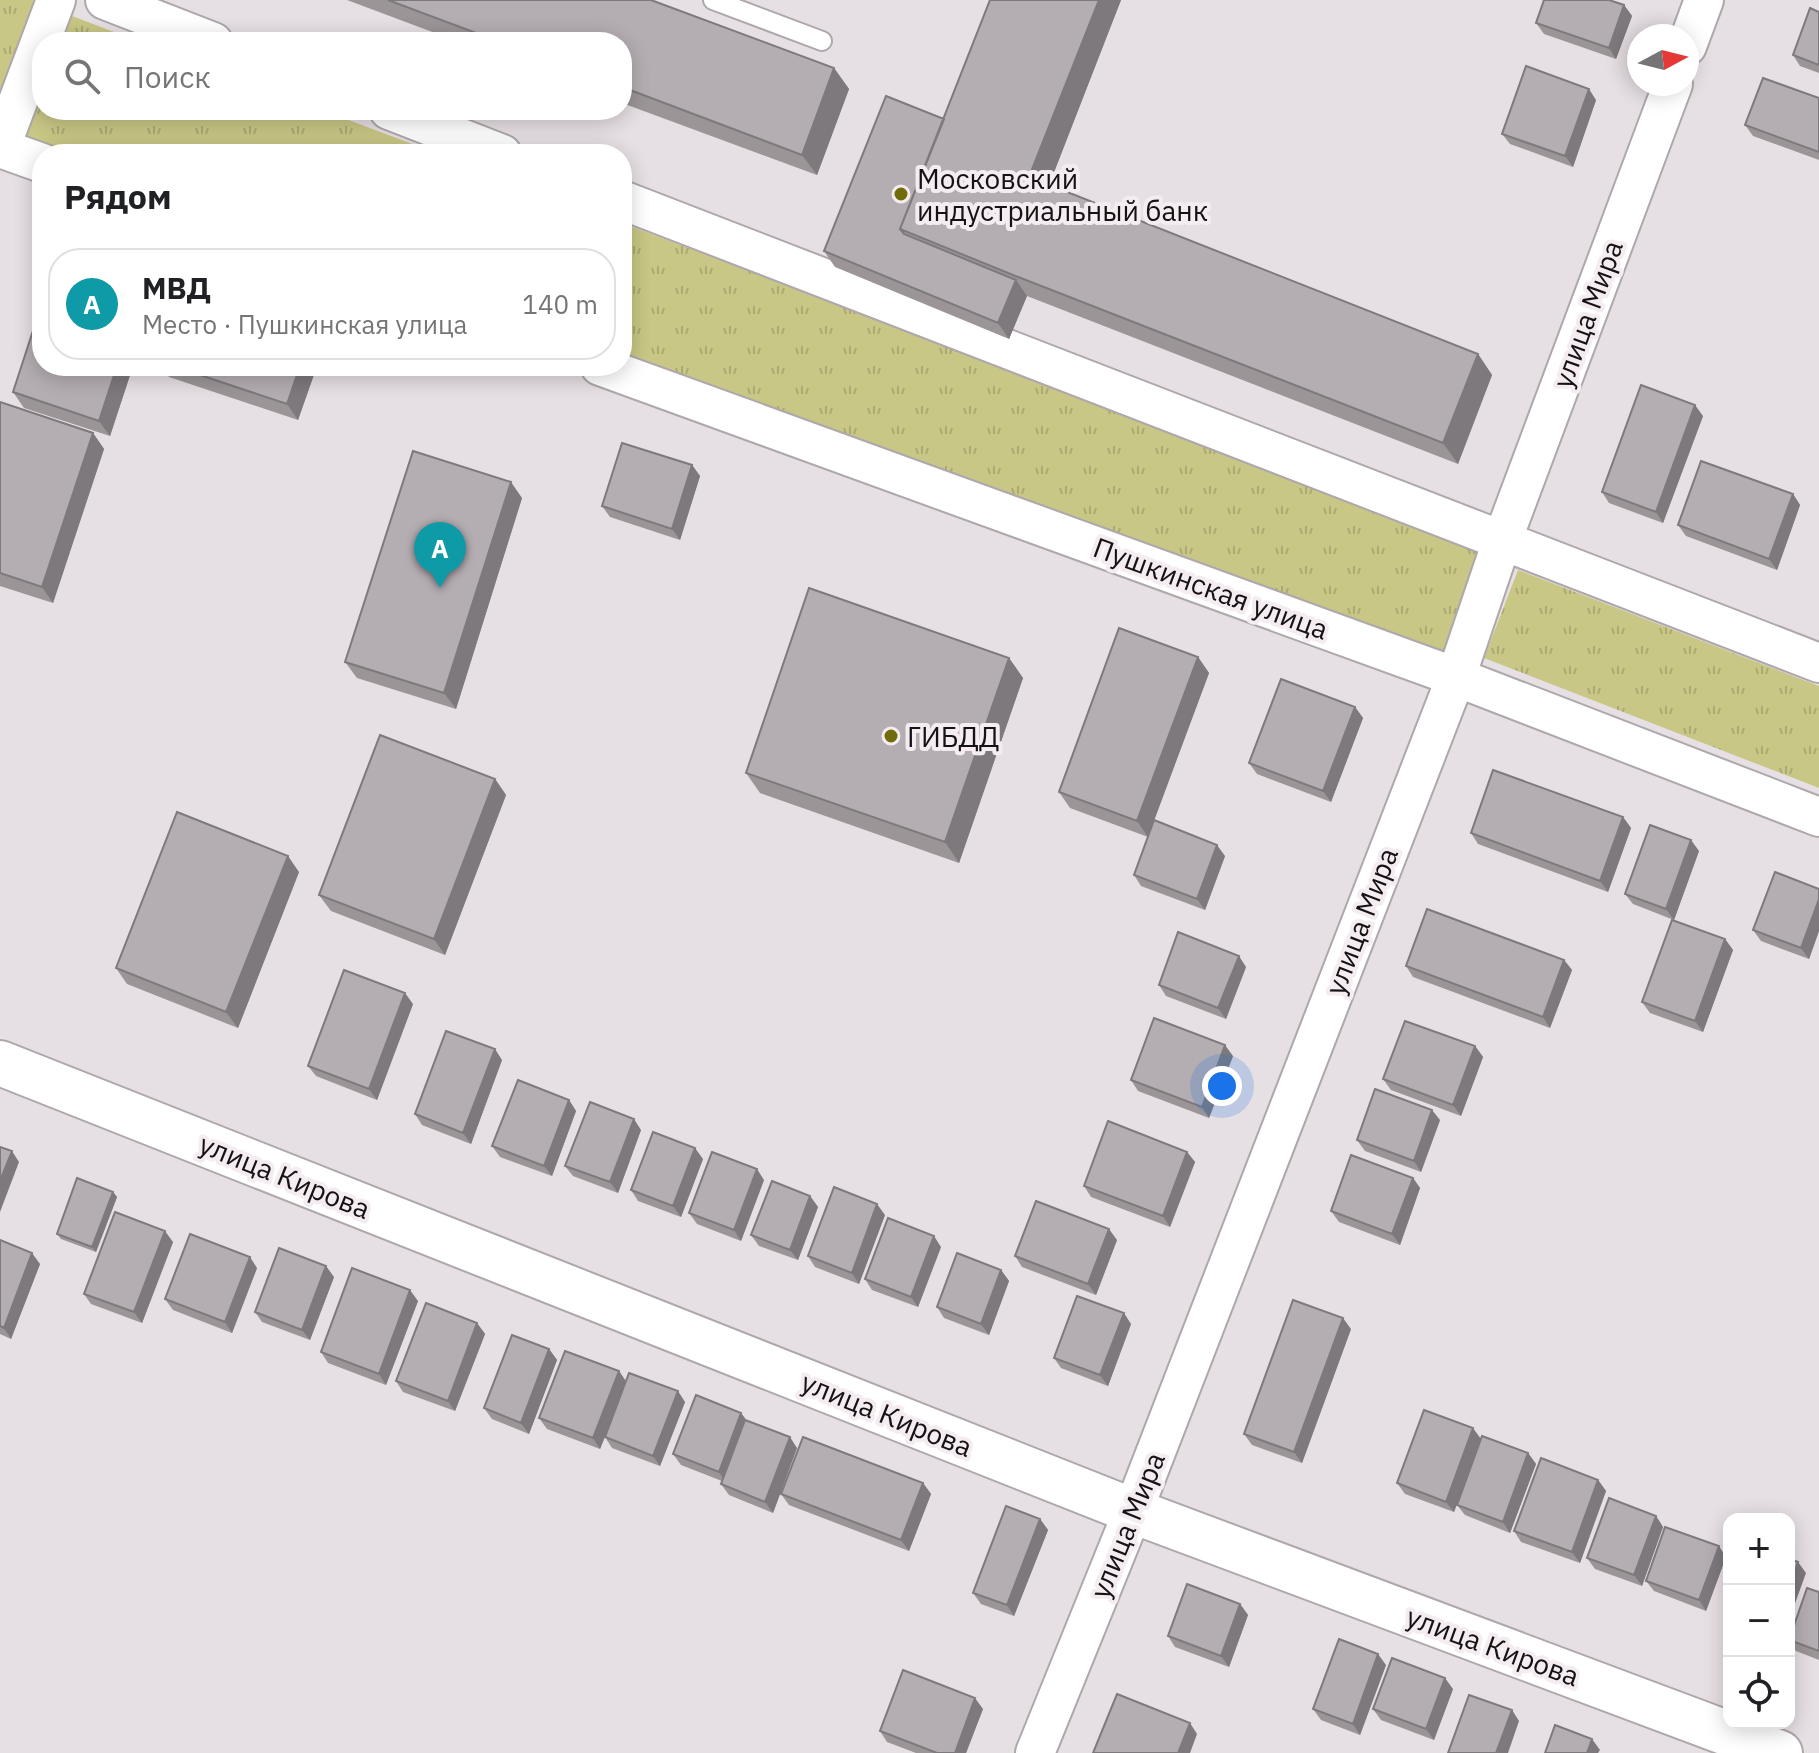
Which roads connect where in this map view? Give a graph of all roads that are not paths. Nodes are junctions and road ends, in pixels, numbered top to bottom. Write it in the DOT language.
graph roads {
  1 [pos="56,0"];
  2 [pos="105,0"];
  3 [pos="713,0"];
  4 [pos="1704,0"];
  5 [pos="1695,24"];
  6 [pos="44,32"];
  7 [pos="187,32"];
  8 [pos="822,41"];
  9 [pos="32,64"];
  10 [pos="1669,96"];
  11 [pos="415,120"];
  12 [pos="476,144"];
  13 [pos="0,149"];
  14 [pos="32,160"];
  15 [pos="632,204"];
  16 [pos="628,376"];
  17 [pos="1502,541"];
  18 [pos="1819,663"];
  19 [pos="1456,677"];
  20 [pos="1819,817"];
  21 [pos="0,1063"];
  22 [pos="1133,1511"];
  23 [pos="1035,1753"];
  24 [pos="1780,1753"];
  1 -- 6 [label="street"];
  2 -- 7 [label="street"];
  3 -- 8 [label="lane"];
  4 -- 5 [label="street"];
  9 -- 13 [label="street"];
  10 -- 17 [label="street, улица Мира"];
  11 -- 12 [label="street"];
  13 -- 14 [label="street"];
  15 -- 17 [label="street"];
  16 -- 19 [label="street, Пушкинская улица"];
  17 -- 18 [label="street"];
  17 -- 19 [label="street, улица Мира"];
  19 -- 20 [label="street, Пушкинская улица"];
  19 -- 22 [label="street, улица Мира"];
  21 -- 22 [label="street, улица Кирова"];
  22 -- 23 [label="street, улица Мира"];
  22 -- 24 [label="street, улица Кирова"];
}
